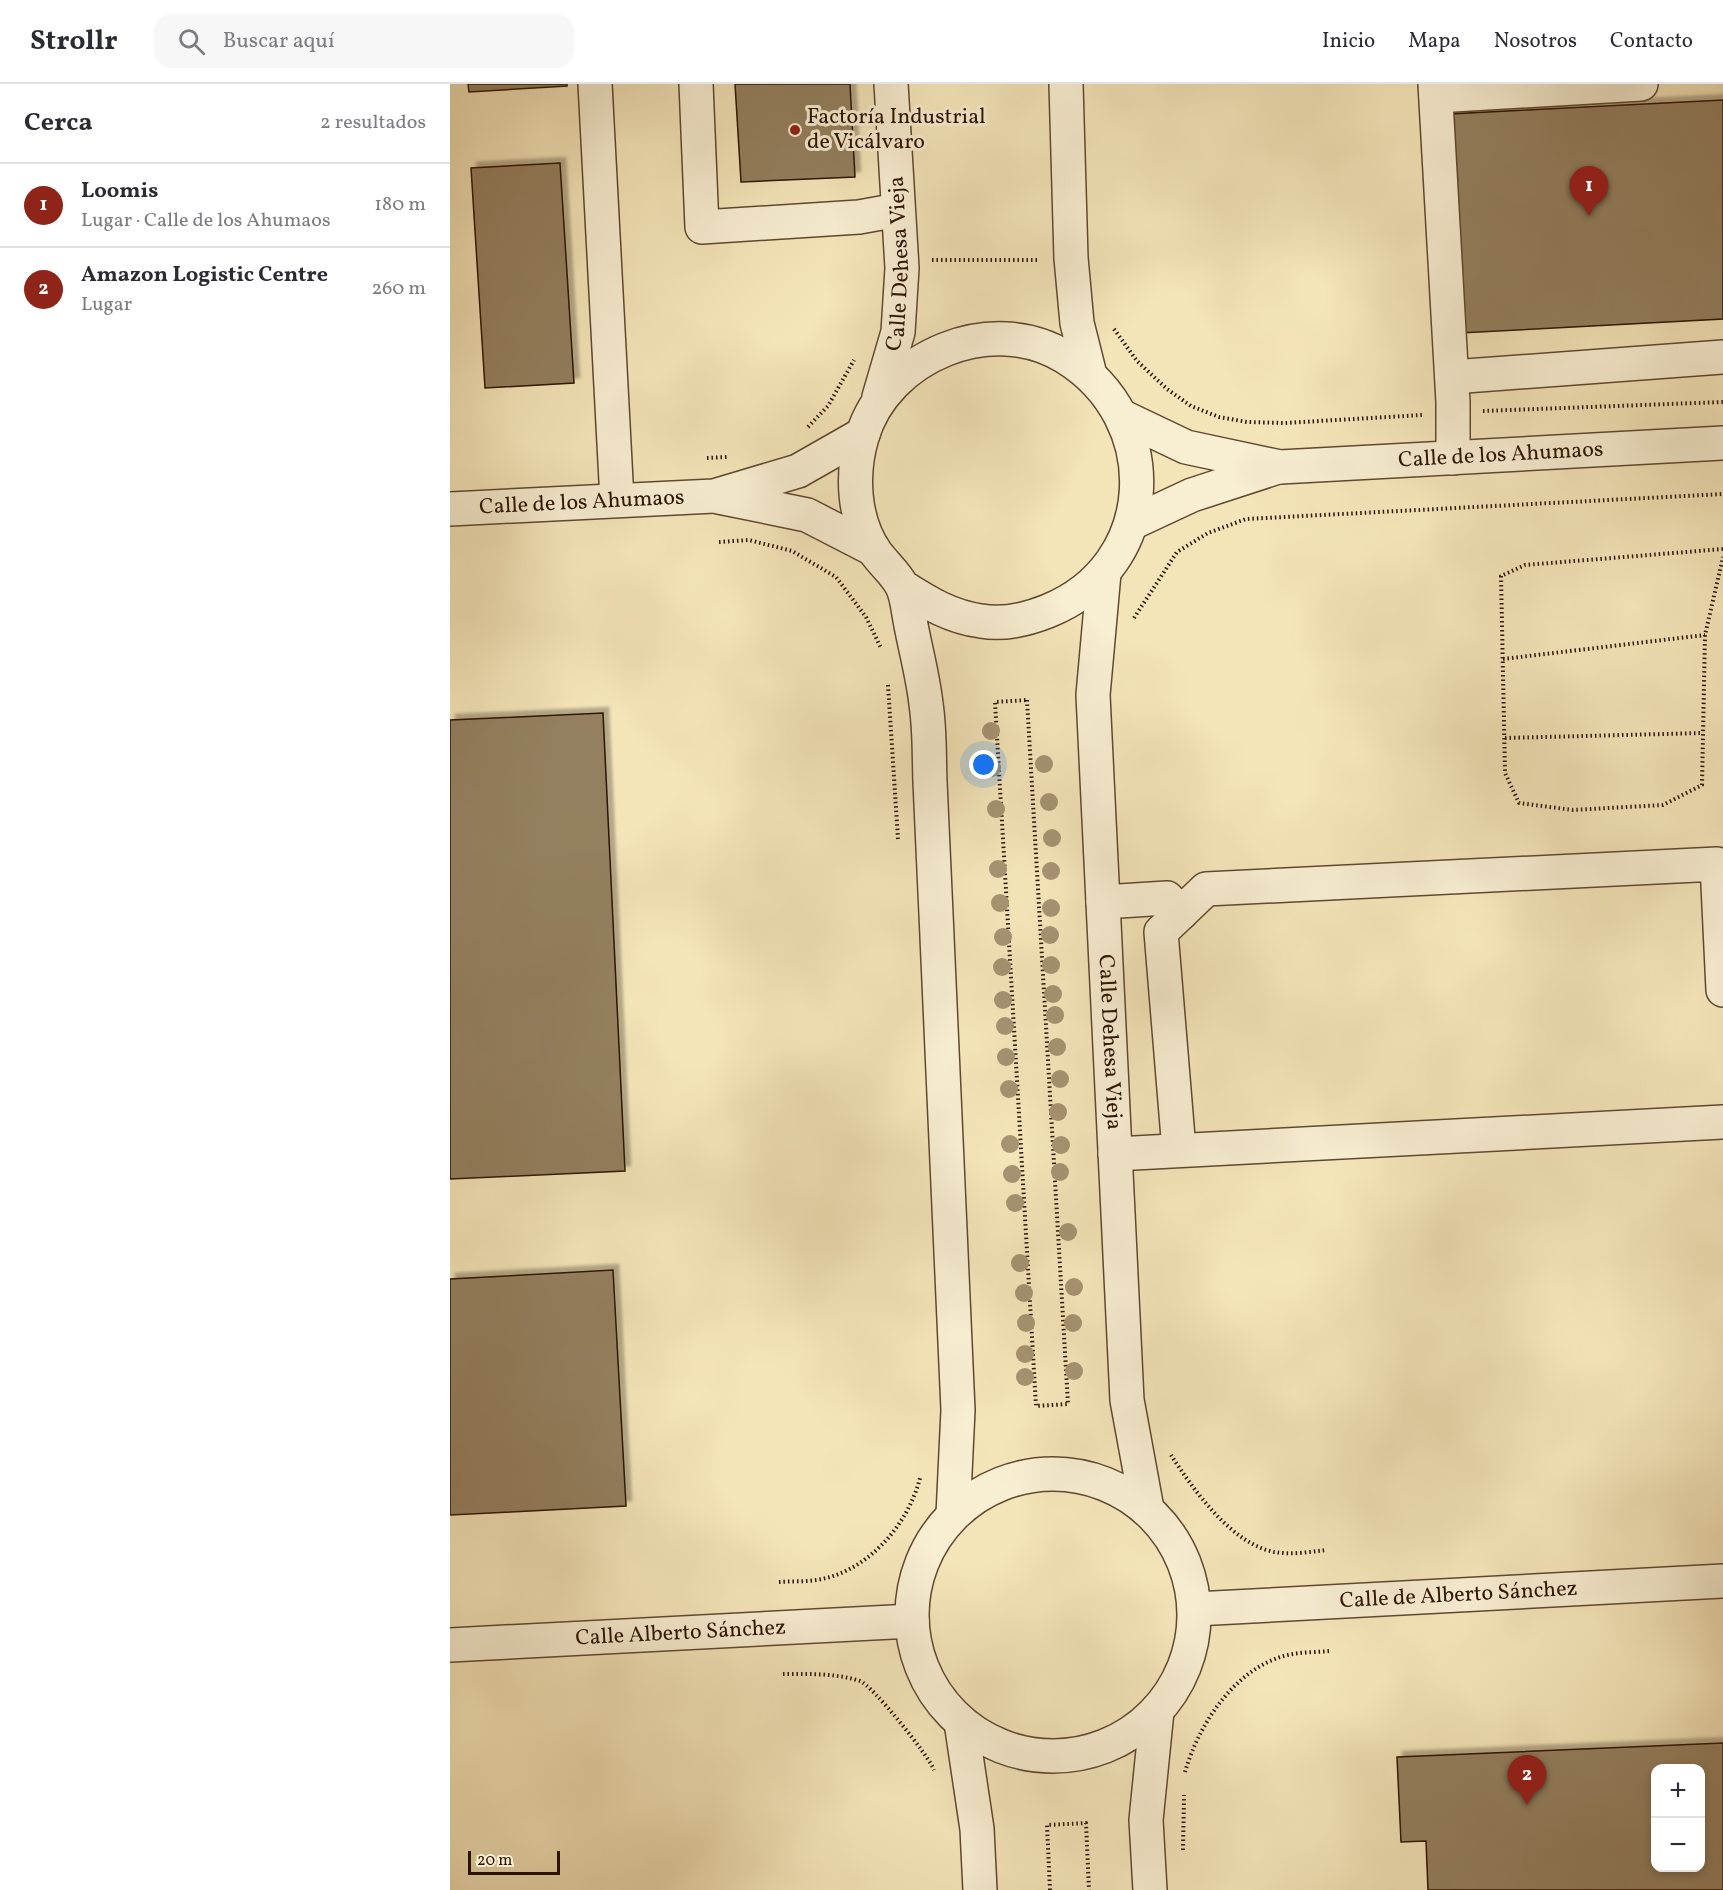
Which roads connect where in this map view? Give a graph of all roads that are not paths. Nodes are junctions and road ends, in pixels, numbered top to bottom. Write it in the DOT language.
graph roads {
  1 [pos="595,84"];
  2 [pos="696,84"];
  3 [pos="891,84"];
  4 [pos="1066,84"];
  5 [pos="1641,84"];
  6 [pos="1436,90"];
  7 [pos="898,210"];
  8 [pos="1723,357"];
  9 [pos="1090,375"];
  10 [pos="1452,377"];
  11 [pos="878,403"];
  12 [pos="1123,417"];
  13 [pos="862,434"];
  14 [pos="1723,443"];
  15 [pos="1453,458"];
  16 [pos="1280,467"];
  17 [pos="714,496"];
  18 [pos="617,500"];
  19 [pos="450,509"];
  20 [pos="1132,523"];
  21 [pos="873,549"];
  22 [pos="1104,573"];
  23 [pos="903,587"];
  24 [pos="1103,902"];
  25 [pos="1181,913"];
  26 [pos="1723,990"];
  27 [pos="1723,1122"];
  28 [pos="1179,1150"];
  29 [pos="1115,1154"];
  30 [pos="1147,1509"];
  31 [pos="953,1515"];
  32 [pos="1723,1581"];
  33 [pos="1195,1610"];
  34 [pos="912,1621"];
  35 [pos="450,1645"];
  36 [pos="1157,1712"];
  37 [pos="961,1722"];
  38 [pos="980,1890"];
  39 [pos="1150,1890"];
  1 -- 18 [label="street"];
  2 -- 7 [label="street"];
  3 -- 7 [label="street, Calle Dehesa Vieja"];
  4 -- 9 [label="street"];
  5 -- 6 [label="street"];
  6 -- 10 [label="street"];
  7 -- 11 [label="street, Calle Dehesa Vieja"];
  8 -- 10 [label="street"];
  9 -- 11 [label="street"];
  9 -- 12 [label="street"];
  10 -- 15 [label="street"];
  11 -- 13 [label="street"];
  12 -- 16 [label="street, Calle de los Ahumaos"];
  12 -- 20 [label="street"];
  13 -- 17 [label="street, Calle de los Ahumaos"];
  13 -- 21 [label="street"];
  14 -- 15 [label="street, Calle de los Ahumaos"];
  15 -- 16 [label="street, Calle de los Ahumaos"];
  16 -- 20 [label="street, Calle de los Ahumaos"];
  17 -- 18 [label="street, Calle de los Ahumaos"];
  17 -- 21 [label="street, Calle de los Ahumaos"];
  18 -- 19 [label="street, Calle de los Ahumaos"];
  20 -- 22 [label="street"];
  21 -- 23 [label="street"];
  22 -- 23 [label="street"];
  22 -- 24 [label="street, Calle Dehesa Vieja"];
  23 -- 31 [label="street"];
  24 -- 25 [label="street"];
  24 -- 29 [label="street, Calle Dehesa Vieja"];
  25 -- 26 [label="street"];
  25 -- 28 [label="street"];
  27 -- 28 [label="street"];
  28 -- 29 [label="street"];
  29 -- 30 [label="street, Calle Dehesa Vieja"];
  30 -- 31 [label="street"];
  30 -- 33 [label="street"];
  31 -- 34 [label="street"];
  32 -- 33 [label="street, Calle de Alberto Sánchez"];
  33 -- 36 [label="street"];
  34 -- 35 [label="street, Calle Alberto Sánchez"];
  34 -- 37 [label="street"];
  36 -- 37 [label="street"];
  36 -- 39 [label="street"];
  37 -- 38 [label="street"];
}
